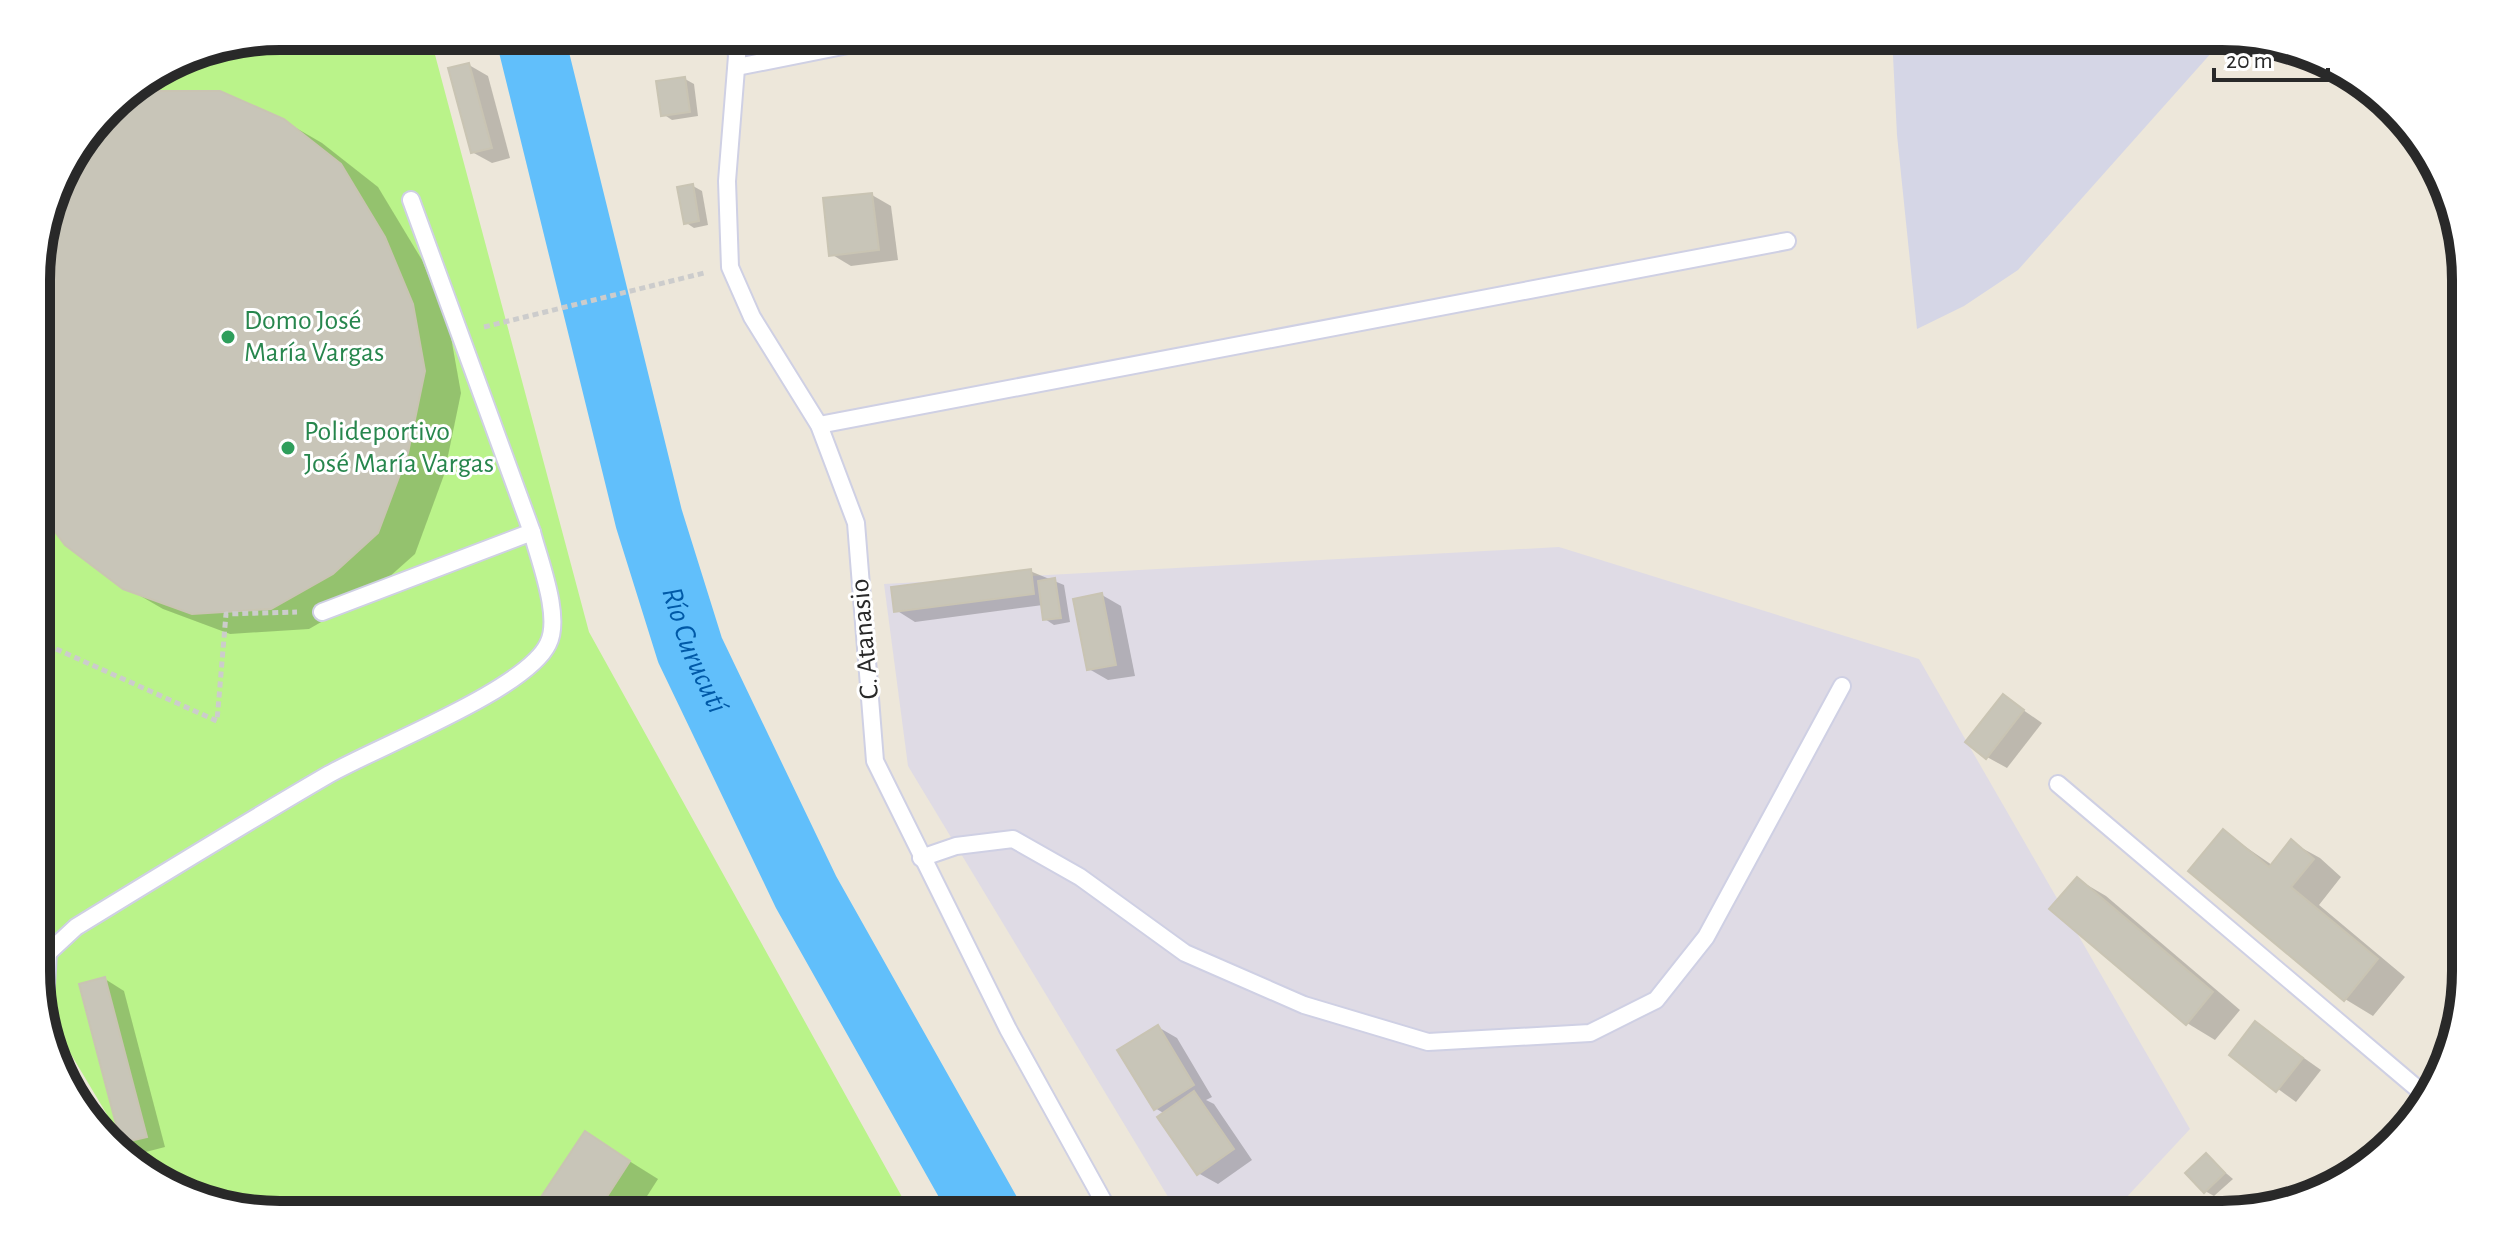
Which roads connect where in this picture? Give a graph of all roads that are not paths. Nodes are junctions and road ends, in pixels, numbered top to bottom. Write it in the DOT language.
graph roads {
  1 [pos="735,50"];
  2 [pos="823,50"];
  3 [pos="737,67"];
  4 [pos="411,200"];
  5 [pos="1787,241"];
  6 [pos="819,425"];
  7 [pos="532,532"];
  8 [pos="322,612"];
  9 [pos="1842,686"];
  10 [pos="2058,784"];
  11 [pos="921,858"];
  12 [pos="50,951"];
  13 [pos="2418,1090"];
  14 [pos="1103,1201"];
  1 -- 3 [label="lane, C. Atanasio"];
  2 -- 3 [label="lane"];
  3 -- 6 [label="lane, C. Atanasio"];
  4 -- 7 [label="lane"];
  5 -- 6 [label="lane"];
  6 -- 11 [label="lane, C. Atanasio"];
  7 -- 8 [label="lane"];
  7 -- 12 [label="lane"];
  9 -- 11 [label="lane"];
  10 -- 13 [label="lane"];
  11 -- 14 [label="lane, C. Atanasio"];
}
